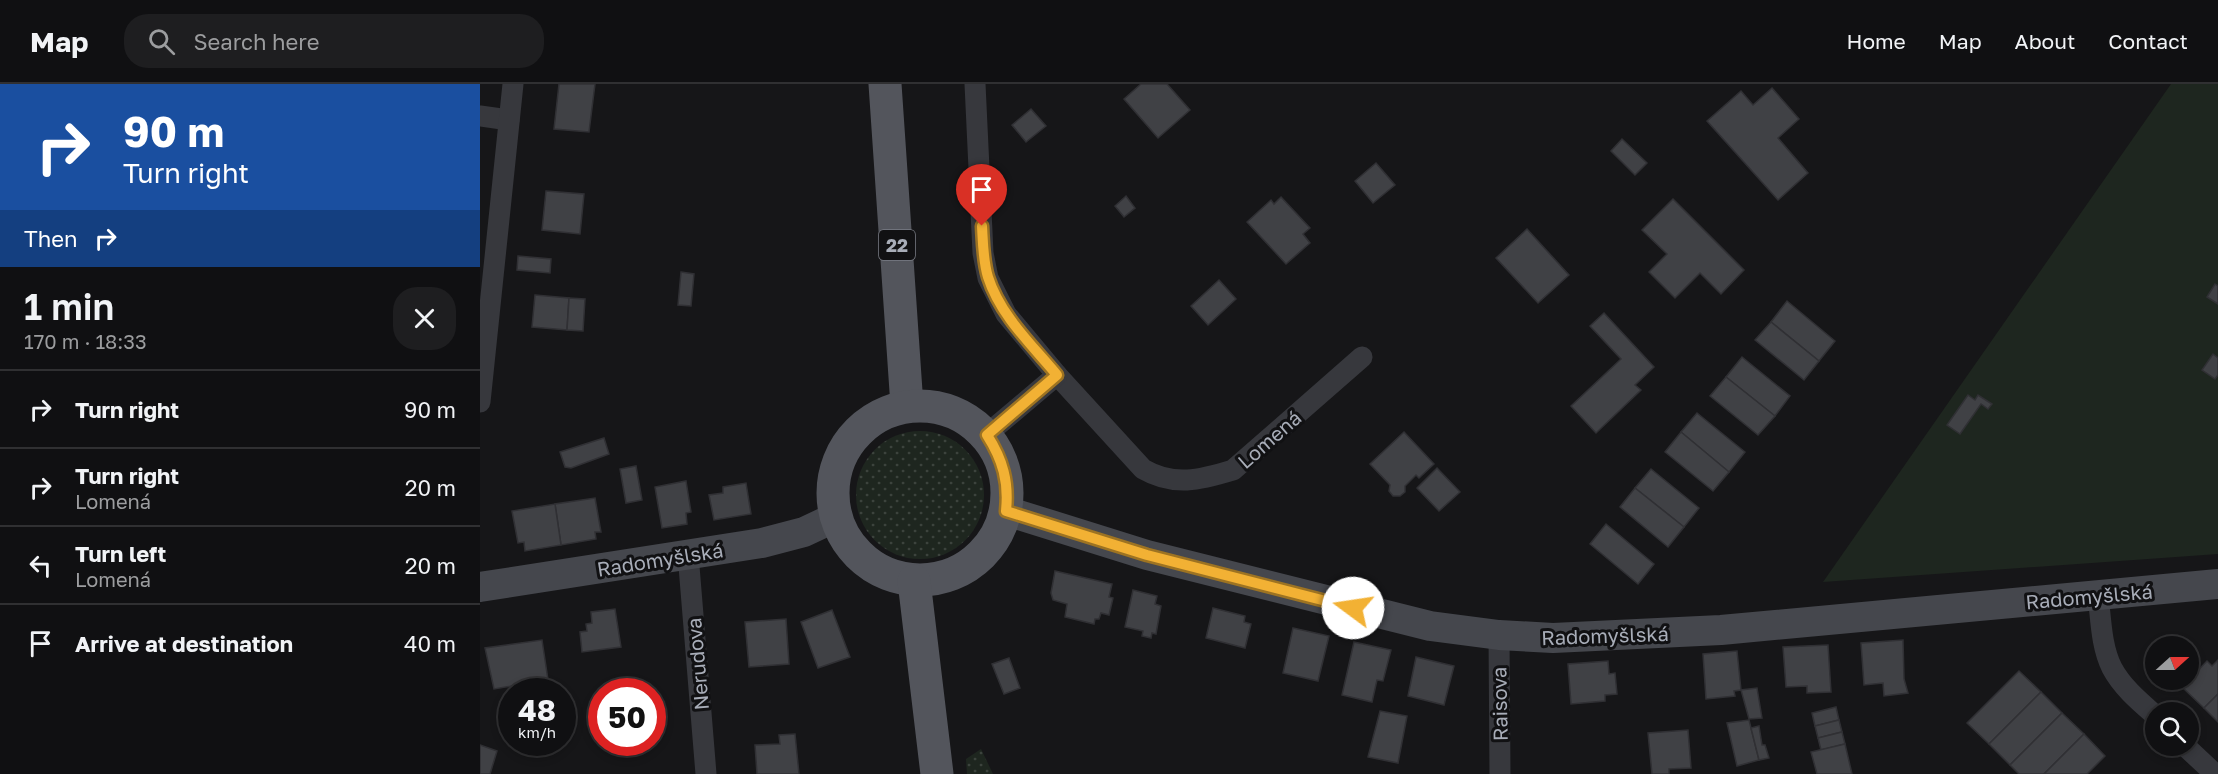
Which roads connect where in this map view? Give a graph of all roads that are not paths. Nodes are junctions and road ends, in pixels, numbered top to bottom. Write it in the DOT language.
graph roads {
  1 [pos="513,84"];
  2 [pos="885,84"];
  3 [pos="975,84"];
  4 [pos="480,116"];
  5 [pos="509,120"];
  6 [pos="1362,357"];
  7 [pos="1057,375"];
  8 [pos="480,402"];
  9 [pos="907,406"];
  10 [pos="987,435"];
  11 [pos="1006,511"];
  12 [pos="836,517"];
  13 [pos="688,554"];
  14 [pos="914,581"];
  15 [pos="2218,584"];
  16 [pos="480,587"];
  17 [pos="2097,595"];
  18 [pos="1499,634"];
  19 [pos="2145,706"];
  20 [pos="2196,756"];
  21 [pos="706,774"];
  22 [pos="937,774"];
  23 [pos="1500,774"];
  24 [pos="2215,774"];
  1 -- 5 [label="street"];
  2 -- 9 [label="main road, 22"];
  3 -- 7 [label="street, Lomená"];
  4 -- 5 [label="street"];
  5 -- 8 [label="street"];
  6 -- 7 [label="street, Lomená"];
  7 -- 10 [label="street"];
  9 -- 10 [label="main road"];
  9 -- 12 [label="main road"];
  10 -- 11 [label="main road"];
  11 -- 14 [label="main road"];
  11 -- 18 [label="main road, Radomyšlská"];
  12 -- 13 [label="main road, Radomyšlská"];
  12 -- 14 [label="main road"];
  13 -- 16 [label="main road, Radomyšlská"];
  13 -- 21 [label="street, Nerudova"];
  14 -- 22 [label="main road"];
  15 -- 17 [label="main road, Radomyšlská"];
  17 -- 18 [label="main road, Radomyšlská"];
  17 -- 19 [label="street"];
  18 -- 23 [label="street, Raisova"];
  20 -- 24 [label="street"];
}
